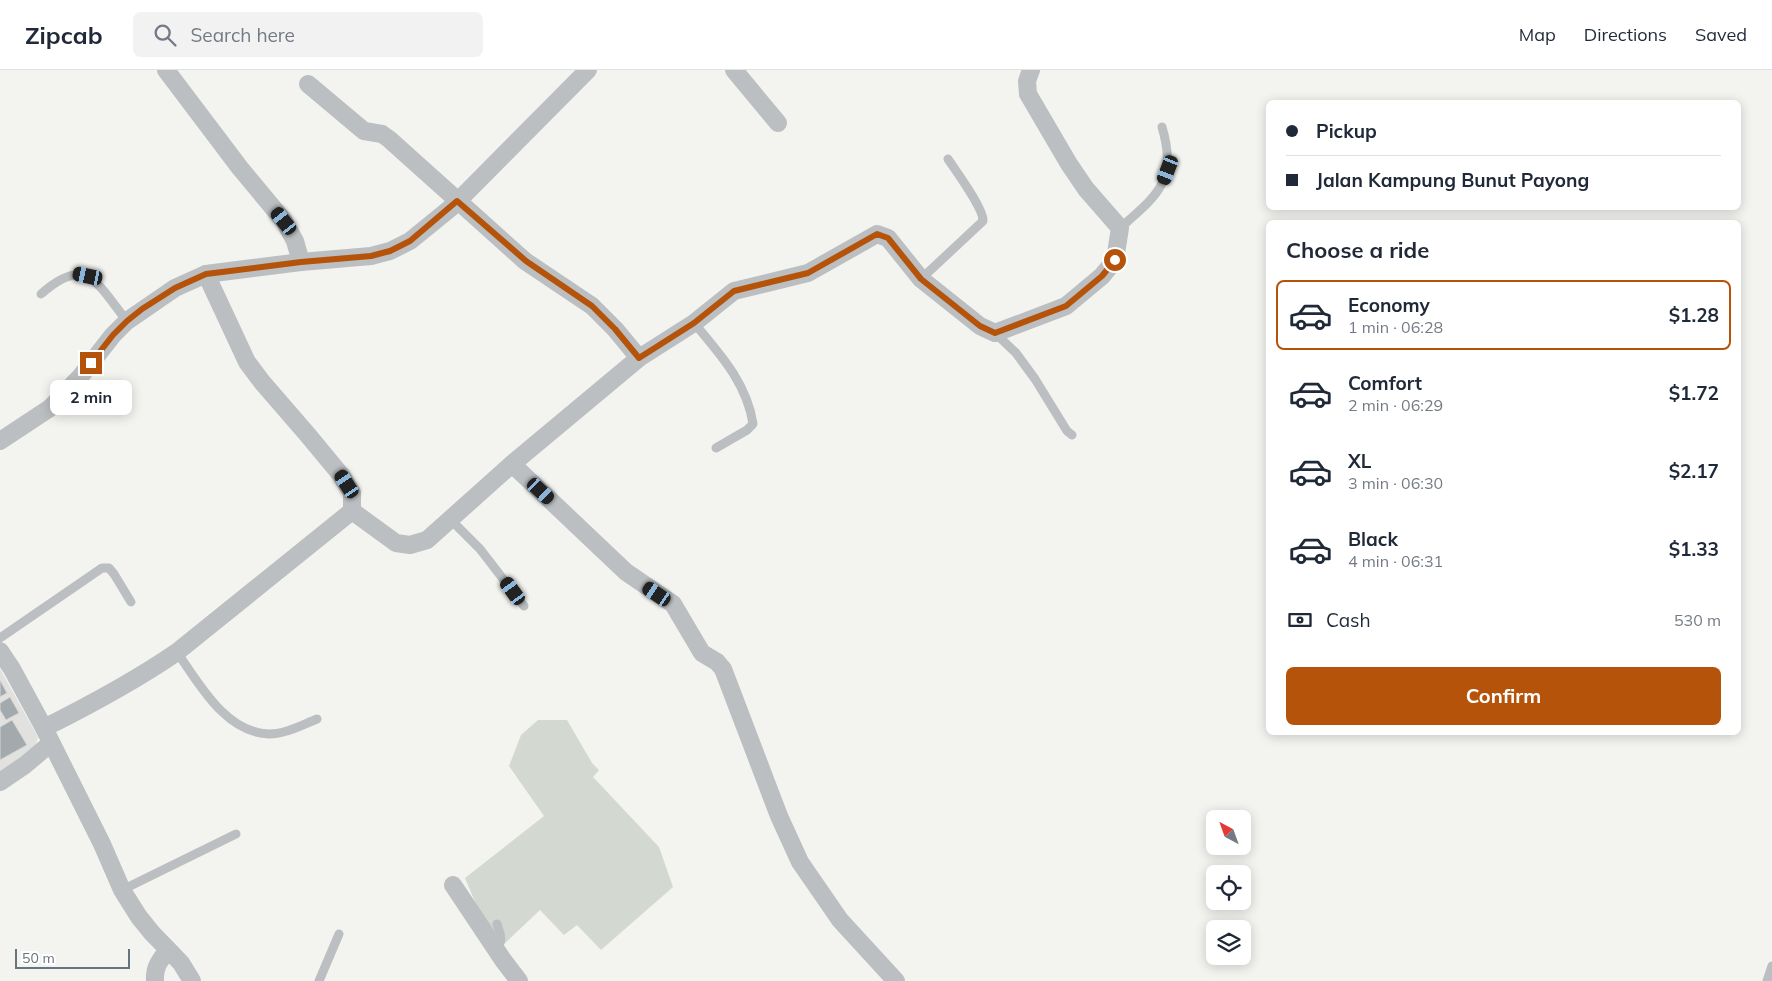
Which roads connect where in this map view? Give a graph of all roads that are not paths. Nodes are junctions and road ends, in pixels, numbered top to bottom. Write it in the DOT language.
graph roads {
  1 [pos="166,70"];
  2 [pos="588,70"];
  3 [pos="734,70"];
  4 [pos="1031,70"];
  5 [pos="308,84"];
  6 [pos="778,123"];
  7 [pos="1162,127"];
  8 [pos="948,159"];
  9 [pos="457,201"];
  10 [pos="1120,228"];
  11 [pos="301,262"];
  12 [pos="206,274"];
  13 [pos="921,279"];
  14 [pos="41,294"];
  15 [pos="127,321"];
  16 [pos="694,323"];
  17 [pos="995,333"];
  18 [pos="639,358"];
  19 [pos="1072,435"];
  20 [pos="0,441"];
  21 [pos="716,448"];
  22 [pos="512,464"];
  23 [pos="352,511"];
  24 [pos="450,519"];
  25 [pos="130,602"];
  26 [pos="524,606"];
  27 [pos="0,638"];
  28 [pos="0,651"];
  29 [pos="177,652"];
  30 [pos="317,719"];
  31 [pos="47,736"];
  32 [pos="0,782"];
  33 [pos="236,834"];
  34 [pos="453,885"];
  35 [pos="122,890"];
  36 [pos="497,924"];
  37 [pos="339,934"];
  38 [pos="168,950"];
  39 [pos="496,950"];
  40 [pos="1772,966"];
  41 [pos="155,981"];
  42 [pos="192,981"];
  43 [pos="318,981"];
  44 [pos="520,981"];
  45 [pos="896,981"];
  46 [pos="1767,981"];
  1 -- 11 [label="street"];
  2 -- 9 [label="street"];
  3 -- 6 [label="street"];
  4 -- 10 [label="street"];
  5 -- 9 [label="street"];
  7 -- 10 [label="lane"];
  8 -- 13 [label="lane"];
  9 -- 11 [label="street"];
  9 -- 18 [label="street"];
  10 -- 17 [label="street"];
  11 -- 12 [label="street"];
  12 -- 15 [label="street"];
  12 -- 23 [label="street"];
  13 -- 16 [label="street"];
  13 -- 17 [label="street"];
  14 -- 15 [label="lane"];
  15 -- 20 [label="street"];
  16 -- 18 [label="street"];
  16 -- 21 [label="lane"];
  17 -- 19 [label="lane"];
  18 -- 22 [label="street"];
  22 -- 24 [label="street"];
  22 -- 45 [label="street"];
  23 -- 24 [label="street"];
  23 -- 29 [label="street"];
  24 -- 26 [label="lane"];
  25 -- 27 [label="lane"];
  28 -- 31 [label="street"];
  29 -- 30 [label="lane"];
  29 -- 31 [label="street"];
  31 -- 32 [label="street"];
  31 -- 35 [label="street"];
  33 -- 35 [label="lane"];
  34 -- 39 [label="street"];
  35 -- 38 [label="street"];
  36 -- 39 [label="lane"];
  37 -- 43 [label="lane"];
  38 -- 41 [label="street"];
  38 -- 42 [label="street"];
  39 -- 44 [label="street"];
  40 -- 46 [label="lane"];
}
